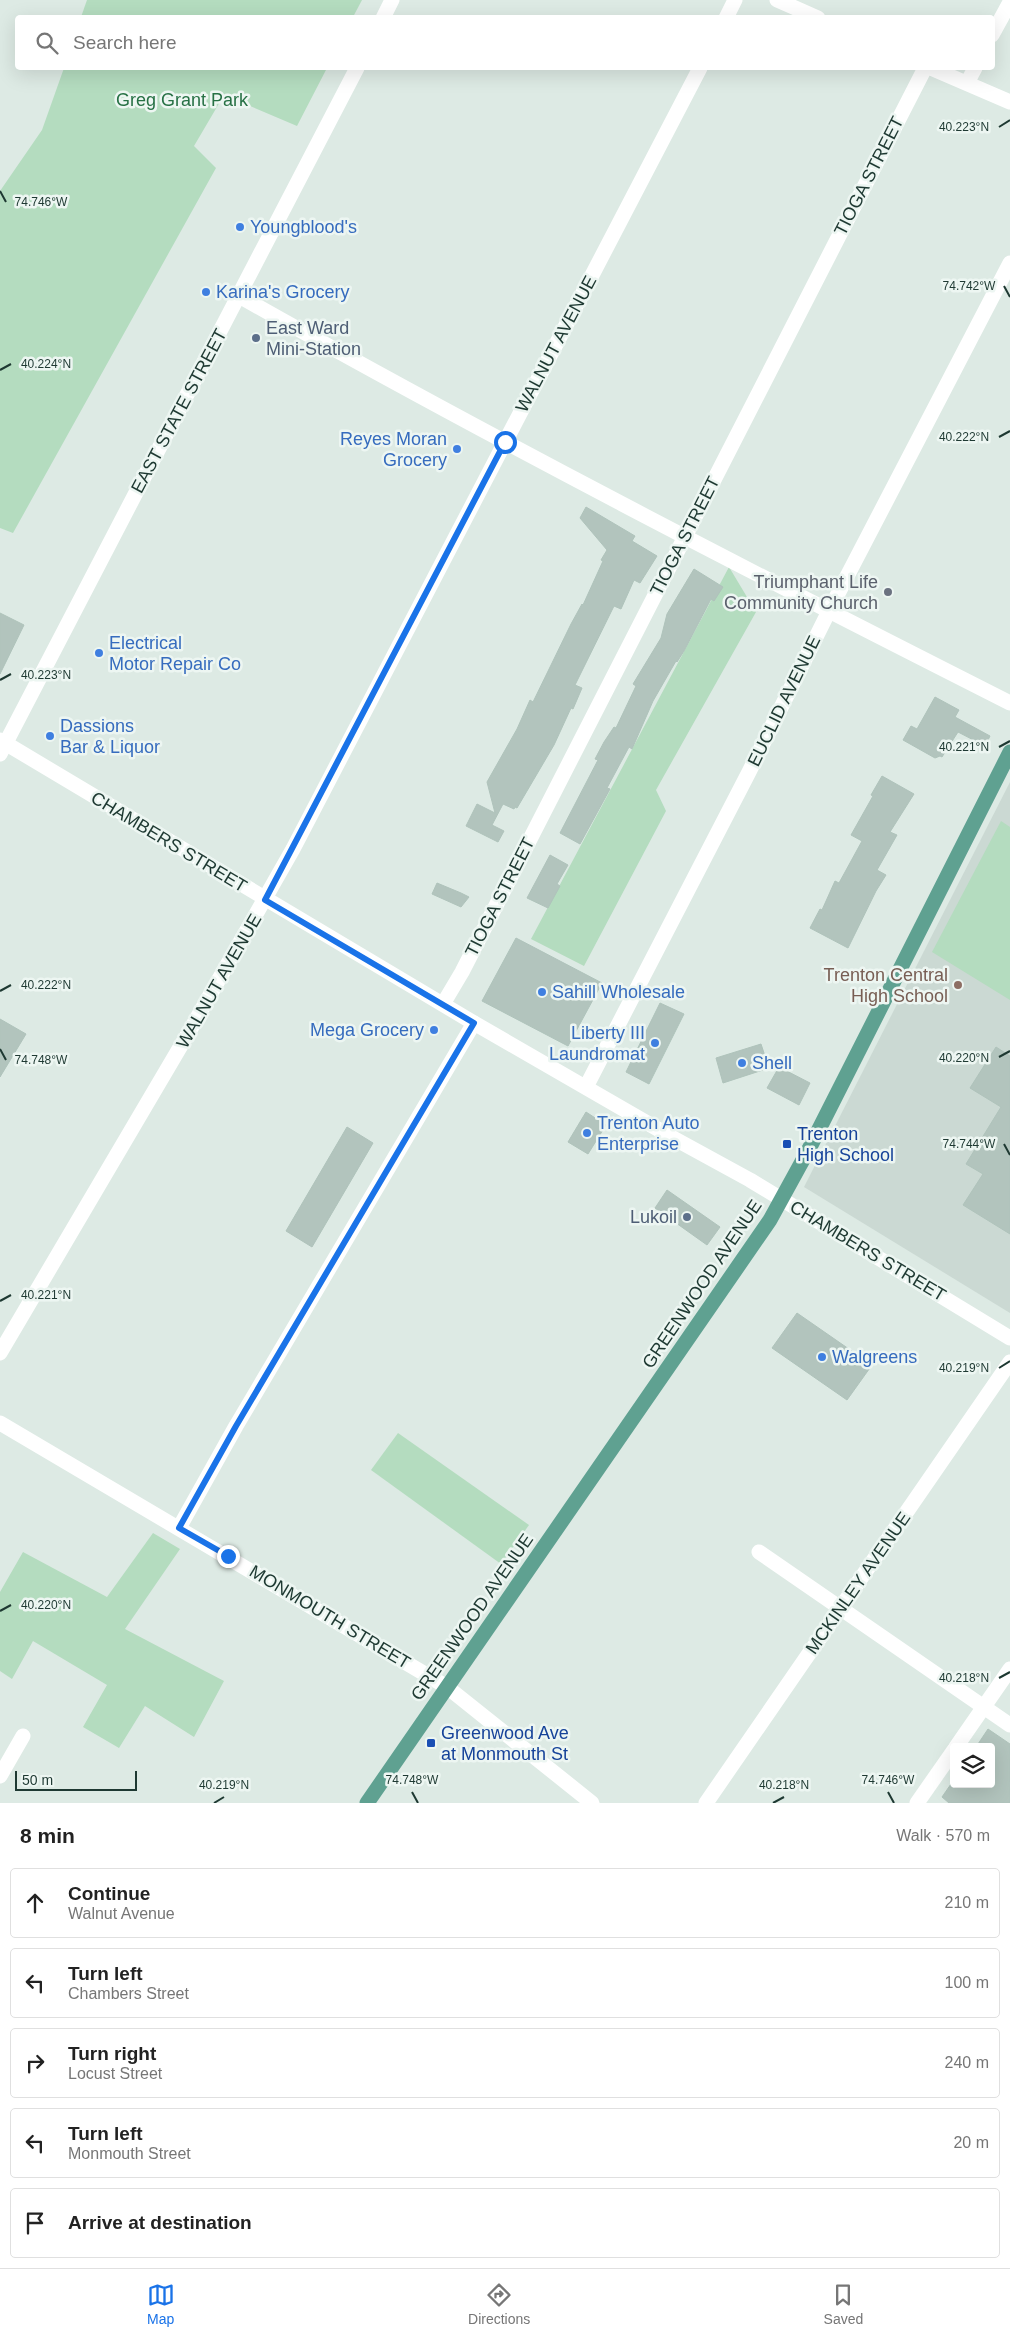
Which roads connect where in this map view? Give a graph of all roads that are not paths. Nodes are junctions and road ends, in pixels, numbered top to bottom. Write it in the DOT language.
graph roads {
  1 [pos="392,0"];
  2 [pos="736,0"];
  3 [pos="777,0"];
  4 [pos="1010,2"];
  5 [pos="384,15"];
  6 [pos="728,15"];
  7 [pos="811,15"];
  8 [pos="995,30"];
  9 [pos="356,70"];
  10 [pos="699,70"];
  11 [pos="923,70"];
  12 [pos="936,70"];
  13 [pos="974,70"];
  14 [pos="967,83"];
  15 [pos="1010,102"];
  16 [pos="1010,263"];
  17 [pos="239,296"];
  18 [pos="505,442"];
  19 [pos="684,536"];
  20 [pos="829,611"];
  21 [pos="1010,703"];
  22 [pos="2,746"];
  23 [pos="1010,752"];
  24 [pos="265,900"];
  25 [pos="444,1004"];
  26 [pos="474,1023"];
  27 [pos="586,1087"];
  28 [pos="782,1199"];
  29 [pos="1010,1338"];
  30 [pos="0,1353"];
  31 [pos="1010,1362"];
  32 [pos="0,1423"];
  33 [pos="179,1528"];
  34 [pos="759,1552"];
  35 [pos="842,1608"];
  36 [pos="1010,1669"];
  37 [pos="447,1687"];
  38 [pos="984,1706"];
  39 [pos="1010,1725"];
  40 [pos="23,1736"];
  41 [pos="959,1743"];
  42 [pos="950,1756"];
  43 [pos="0,1776"];
  44 [pos="367,1803"];
  45 [pos="592,1803"];
  46 [pos="706,1803"];
  47 [pos="917,1803"];
  1 -- 5 [label="street"];
  2 -- 6 [label="street"];
  3 -- 7 [label="street"];
  4 -- 8 [label="street"];
  9 -- 17 [label="street, EAST STATE STREET"];
  10 -- 18 [label="street, WALNUT AVENUE"];
  11 -- 19 [label="street, TIOGA STREET"];
  12 -- 14 [label="street"];
  13 -- 14 [label="street"];
  14 -- 15 [label="street"];
  16 -- 20 [label="street, EUCLID AVENUE"];
  17 -- 18 [label="street"];
  17 -- 22 [label="street, EAST STATE STREET"];
  18 -- 19 [label="street"];
  18 -- 24 [label="street, WALNUT AVENUE"];
  19 -- 20 [label="street"];
  19 -- 25 [label="street, TIOGA STREET"];
  20 -- 21 [label="street"];
  20 -- 27 [label="street, EUCLID AVENUE"];
  22 -- 24 [label="street, CHAMBERS STREET"];
  23 -- 28 [label="main road, GREENWOOD AVENUE"];
  24 -- 25 [label="street, CHAMBERS STREET"];
  24 -- 30 [label="street, WALNUT AVENUE"];
  25 -- 26 [label="street, CHAMBERS STREET"];
  26 -- 27 [label="street, CHAMBERS STREET"];
  26 -- 33 [label="street"];
  27 -- 28 [label="street, CHAMBERS STREET"];
  28 -- 29 [label="street, CHAMBERS STREET"];
  28 -- 37 [label="main road, GREENWOOD AVENUE"];
  31 -- 35 [label="street, MCKINLEY AVENUE"];
  32 -- 33 [label="street, MONMOUTH STREET"];
  33 -- 37 [label="street, MONMOUTH STREET"];
  34 -- 35 [label="street"];
  35 -- 38 [label="street"];
  35 -- 46 [label="street, MCKINLEY AVENUE"];
  36 -- 38 [label="street"];
  37 -- 44 [label="main road, GREENWOOD AVENUE"];
  37 -- 45 [label="street, MONMOUTH STREET"];
  38 -- 39 [label="street"];
  38 -- 41 [label="street"];
  40 -- 43 [label="street"];
  42 -- 47 [label="street"];
}
